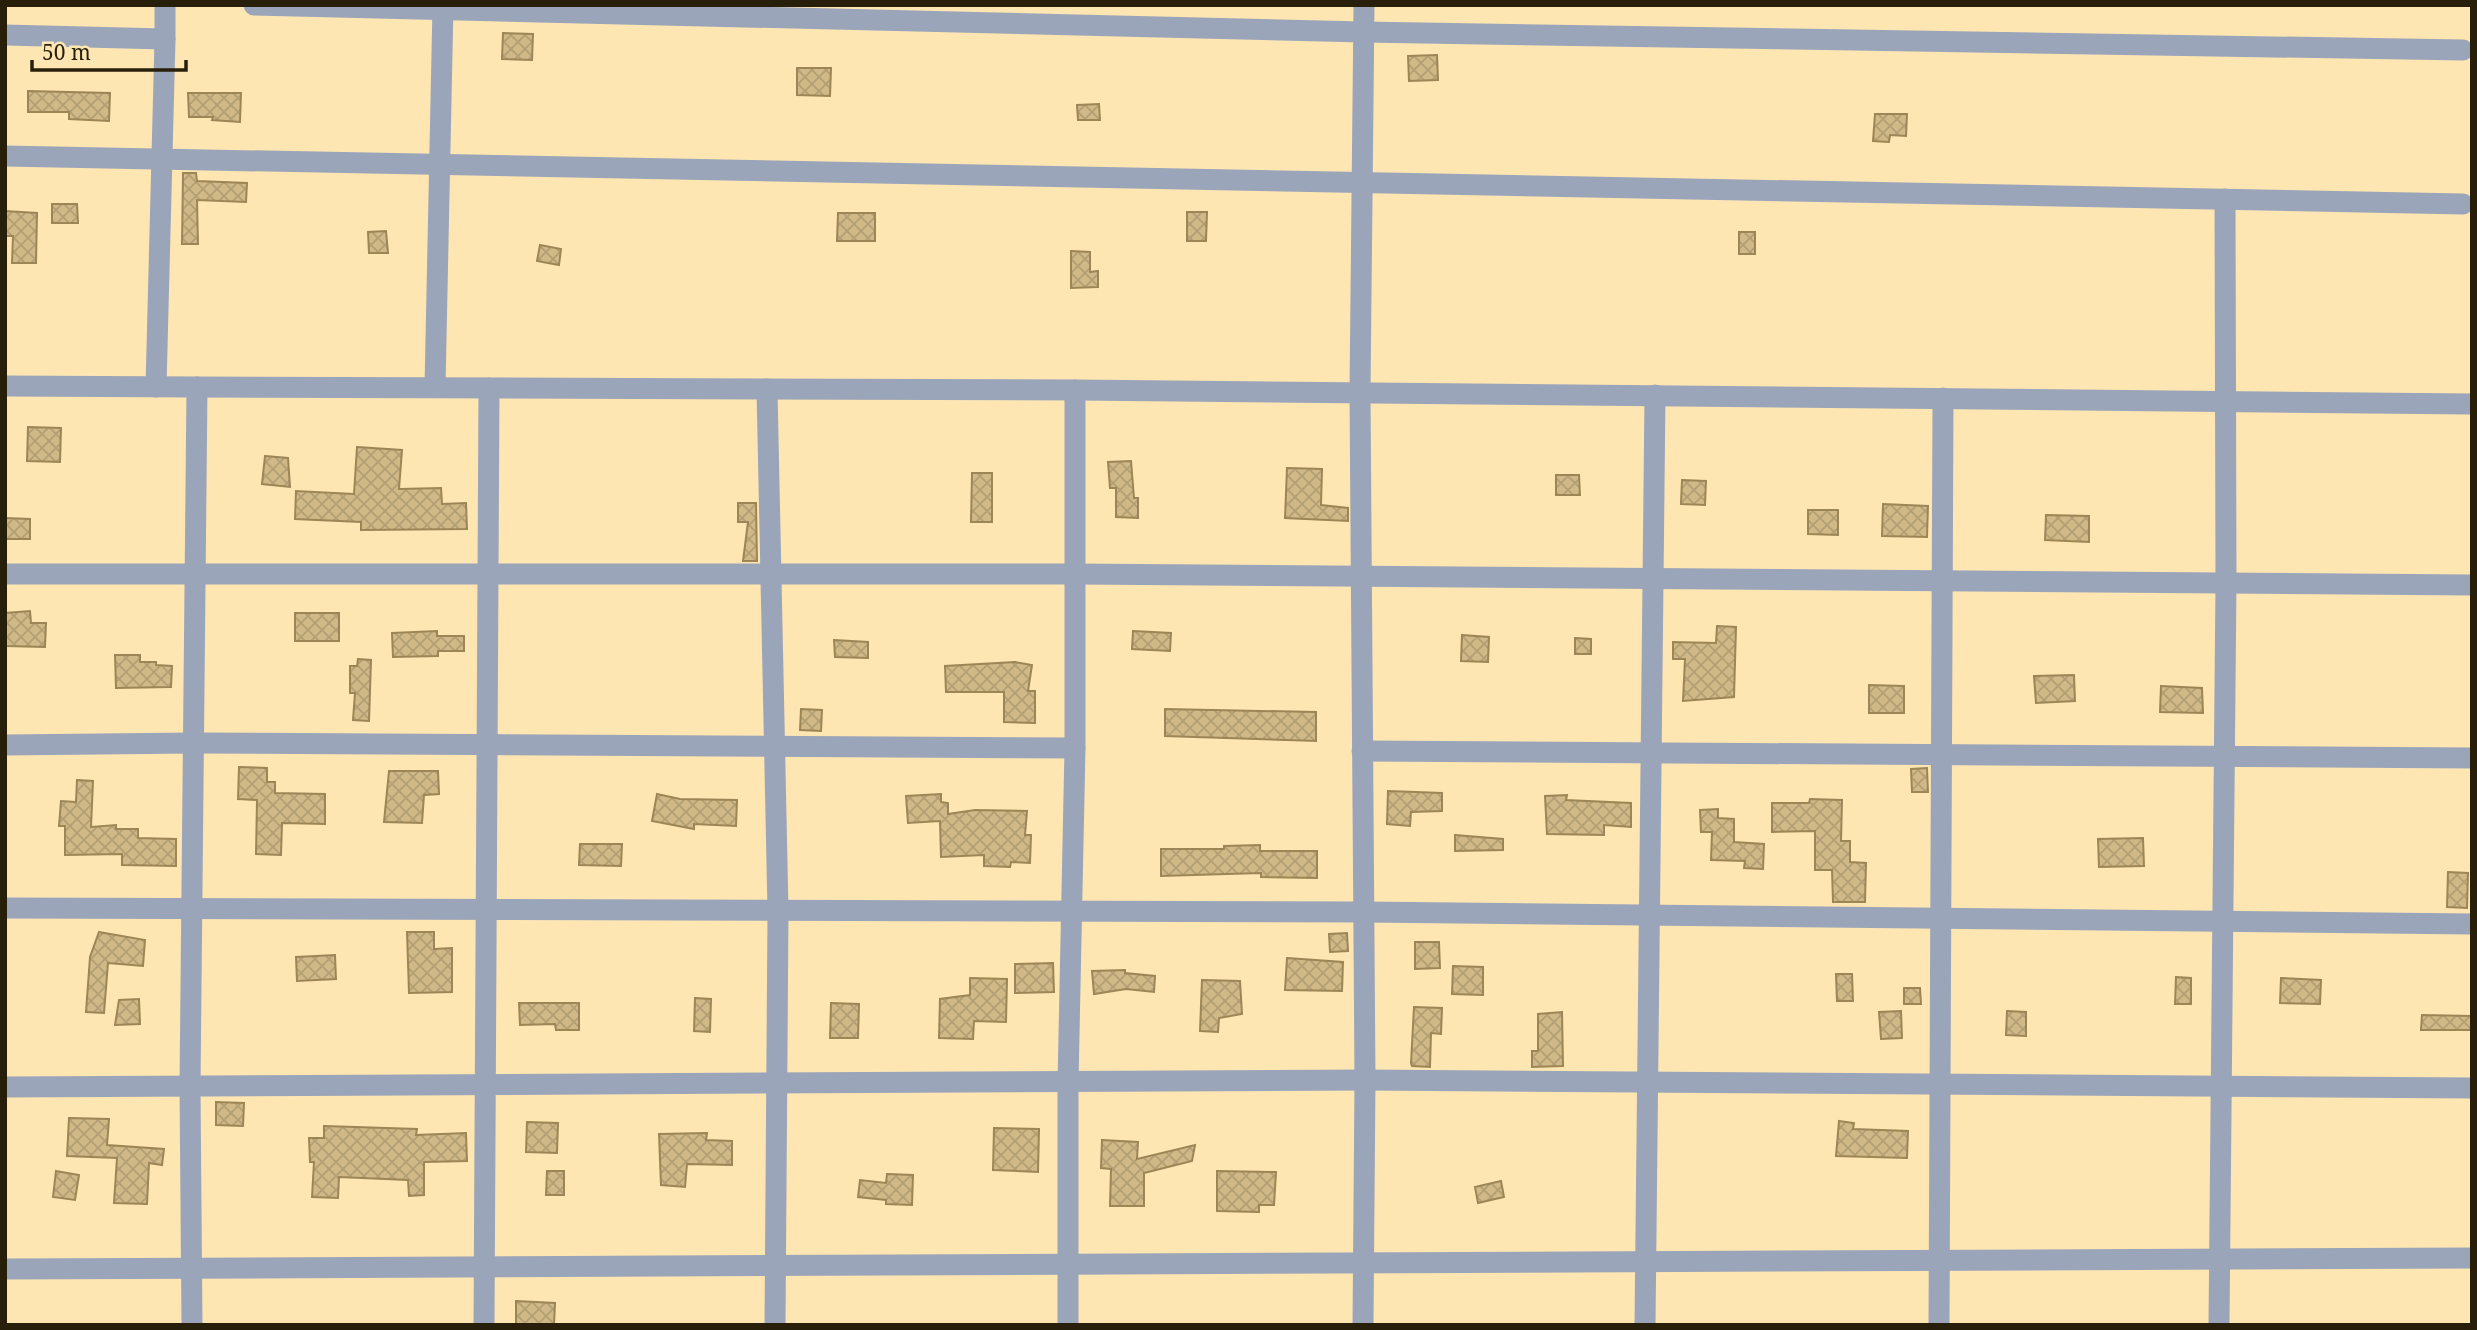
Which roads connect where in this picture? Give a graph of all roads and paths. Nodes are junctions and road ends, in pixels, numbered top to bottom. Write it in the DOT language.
graph roads {
  1 [pos="165,5"];
  2 [pos="254,5"];
  3 [pos="1364,5"];
  4 [pos="443,7"];
  5 [pos="1363,32"];
  6 [pos="5,35"];
  7 [pos="165,39"];
  8 [pos="2463,50"];
  9 [pos="5,156"];
  10 [pos="162,159"];
  11 [pos="440,163"];
  12 [pos="1362,181"];
  13 [pos="2224,199"];
  14 [pos="2463,204"];
  15 [pos="5,386"];
  16 [pos="156,387"];
  17 [pos="197,387"];
  18 [pos="435,387"];
  19 [pos="489,388"];
  20 [pos="767,389"];
  21 [pos="1075,390"];
  22 [pos="1360,392"];
  23 [pos="1655,396"];
  24 [pos="1943,398"];
  25 [pos="2226,401"];
  26 [pos="2472,404"];
  27 [pos="5,574"];
  28 [pos="1075,574"];
  29 [pos="488,575"];
  30 [pos="772,575"];
  31 [pos="195,576"];
  32 [pos="1361,576"];
  33 [pos="1654,579"];
  34 [pos="1942,581"];
  35 [pos="2225,583"];
  36 [pos="2472,585"];
  37 [pos="194,743"];
  38 [pos="487,744"];
  39 [pos="5,745"];
  40 [pos="774,746"];
  41 [pos="1075,748"];
  42 [pos="1362,751"];
  43 [pos="1652,753"];
  44 [pos="1941,755"];
  45 [pos="2222,757"];
  46 [pos="2472,758"];
  47 [pos="192,907"];
  48 [pos="5,908"];
  49 [pos="487,909"];
  50 [pos="778,911"];
  51 [pos="1364,912"];
  52 [pos="1071,913"];
  53 [pos="1648,915"];
  54 [pos="1941,919"];
  55 [pos="2221,921"];
  56 [pos="2472,924"];
  57 [pos="1365,1080"];
  58 [pos="1648,1082"];
  59 [pos="1068,1083"];
  60 [pos="777,1085"];
  61 [pos="1941,1085"];
  62 [pos="487,1086"];
  63 [pos="2219,1086"];
  64 [pos="5,1087"];
  65 [pos="190,1087"];
  66 [pos="2472,1088"];
  67 [pos="2472,1258"];
  68 [pos="2220,1259"];
  69 [pos="1940,1261"];
  70 [pos="1646,1262"];
  71 [pos="1363,1263"];
  72 [pos="1069,1264"];
  73 [pos="775,1266"];
  74 [pos="485,1267"];
  75 [pos="193,1268"];
  76 [pos="5,1269"];
  77 [pos="192,1325"];
  78 [pos="484,1325"];
  79 [pos="775,1325"];
  80 [pos="1068,1325"];
  81 [pos="1363,1325"];
  82 [pos="1645,1325"];
  83 [pos="1939,1325"];
  84 [pos="2219,1325"];
  1 -- 7 [label="street"];
  2 -- 4 [label="street"];
  3 -- 5 [label="street"];
  4 -- 5 [label="street"];
  4 -- 11 [label="street"];
  5 -- 8 [label="street"];
  5 -- 12 [label="street"];
  6 -- 7 [label="street"];
  7 -- 10 [label="street"];
  9 -- 10 [label="street"];
  10 -- 11 [label="street"];
  10 -- 16 [label="street"];
  11 -- 12 [label="street"];
  11 -- 18 [label="street"];
  12 -- 13 [label="street"];
  12 -- 22 [label="street"];
  13 -- 14 [label="street"];
  13 -- 25 [label="street"];
  15 -- 16 [label="street"];
  16 -- 17 [label="street"];
  17 -- 18 [label="street"];
  17 -- 31 [label="street"];
  18 -- 19 [label="street"];
  19 -- 20 [label="street"];
  19 -- 29 [label="street"];
  20 -- 21 [label="street"];
  20 -- 30 [label="street"];
  21 -- 22 [label="street"];
  21 -- 28 [label="street"];
  22 -- 23 [label="street"];
  22 -- 32 [label="street"];
  23 -- 24 [label="street"];
  23 -- 33 [label="street"];
  24 -- 25 [label="street"];
  24 -- 34 [label="street"];
  25 -- 26 [label="street"];
  25 -- 35 [label="street"];
  27 -- 31 [label="street"];
  28 -- 30 [label="street"];
  28 -- 32 [label="street"];
  28 -- 41 [label="street"];
  29 -- 30 [label="street"];
  29 -- 31 [label="street"];
  29 -- 38 [label="street"];
  30 -- 40 [label="street"];
  31 -- 37 [label="street"];
  32 -- 33 [label="street"];
  32 -- 42 [label="street"];
  33 -- 34 [label="street"];
  33 -- 43 [label="street"];
  34 -- 35 [label="street"];
  34 -- 44 [label="street"];
  35 -- 36 [label="street"];
  35 -- 45 [label="street"];
  37 -- 38 [label="street"];
  37 -- 39 [label="street"];
  37 -- 47 [label="street"];
  38 -- 40 [label="street"];
  38 -- 49 [label="street"];
  40 -- 41 [label="street"];
  40 -- 50 [label="street"];
  41 -- 52 [label="street"];
  42 -- 43 [label="street"];
  42 -- 51 [label="street"];
  43 -- 44 [label="street"];
  43 -- 53 [label="street"];
  44 -- 45 [label="street"];
  44 -- 54 [label="street"];
  45 -- 46 [label="street"];
  45 -- 55 [label="street"];
  47 -- 48 [label="street"];
  47 -- 49 [label="street"];
  47 -- 65 [label="street"];
  49 -- 50 [label="street"];
  49 -- 62 [label="street"];
  50 -- 52 [label="street"];
  50 -- 60 [label="street"];
  51 -- 52 [label="street"];
  51 -- 53 [label="street"];
  51 -- 57 [label="street"];
  52 -- 59 [label="street"];
  53 -- 54 [label="street"];
  53 -- 58 [label="street"];
  54 -- 55 [label="street"];
  54 -- 61 [label="street"];
  55 -- 56 [label="street"];
  55 -- 63 [label="street"];
  57 -- 58 [label="street"];
  57 -- 59 [label="street"];
  57 -- 71 [label="street"];
  58 -- 61 [label="street"];
  58 -- 70 [label="street"];
  59 -- 60 [label="street"];
  59 -- 72 [label="street"];
  60 -- 62 [label="street"];
  60 -- 73 [label="street"];
  61 -- 63 [label="street"];
  61 -- 69 [label="street"];
  62 -- 65 [label="street"];
  62 -- 74 [label="street"];
  63 -- 66 [label="street"];
  63 -- 68 [label="street"];
  64 -- 65 [label="street"];
  65 -- 75 [label="street"];
  67 -- 68 [label="street"];
  68 -- 69 [label="street"];
  68 -- 84 [label="street"];
  69 -- 70 [label="street"];
  69 -- 83 [label="street"];
  70 -- 71 [label="street"];
  70 -- 82 [label="street"];
  71 -- 72 [label="street"];
  71 -- 81 [label="street"];
  72 -- 73 [label="street"];
  72 -- 80 [label="street"];
  73 -- 74 [label="street"];
  73 -- 79 [label="street"];
  74 -- 75 [label="street"];
  74 -- 78 [label="street"];
  75 -- 76 [label="street"];
  75 -- 77 [label="street"];
}
